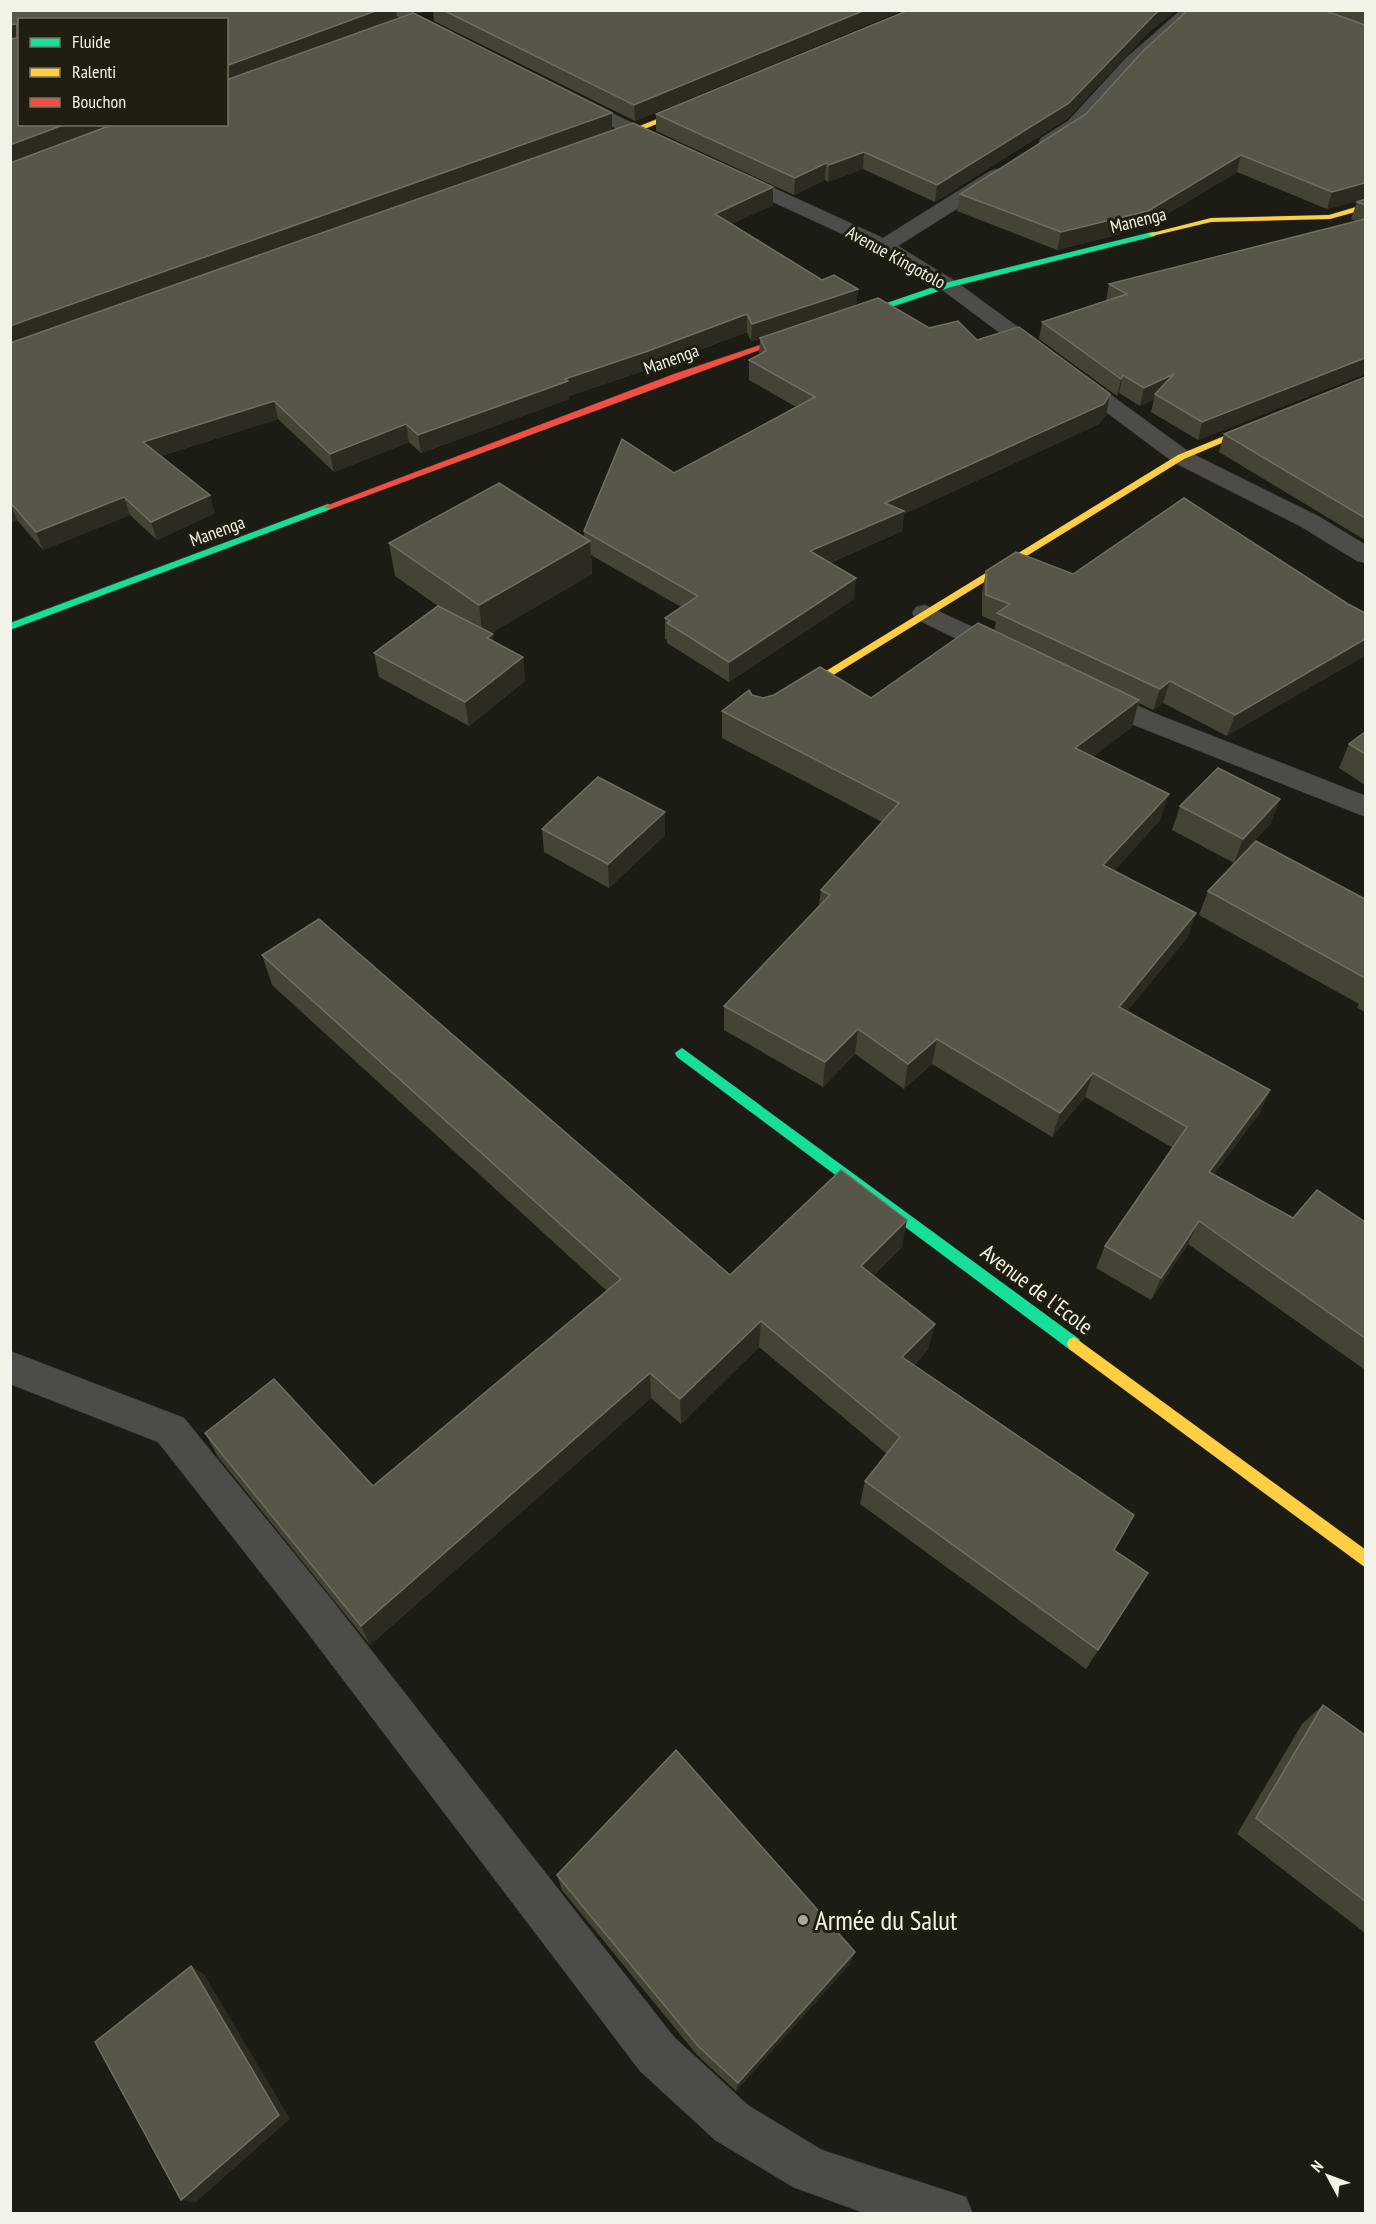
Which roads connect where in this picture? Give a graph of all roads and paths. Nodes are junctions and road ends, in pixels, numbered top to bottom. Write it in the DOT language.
graph roads {
  1 [pos="394,10"];
  2 [pos="1192,10"];
  3 [pos="436,14"];
  4 [pos="416,20"];
  5 [pos="394,29"];
  6 [pos="468,47"];
  7 [pos="562,94"];
  8 [pos="709,101"];
  9 [pos="634,132"];
  10 [pos="589,148"];
  11 [pos="678,151"];
  12 [pos="1029,154"];
  13 [pos="710,166"];
  14 [pos="1011,166"];
  15 [pos="1365,206"];
  16 [pos="884,246"];
  17 [pos="948,285"];
  18 [pos="1276,418"];
  19 [pos="1181,457"];
  20 [pos="1365,556"];
  21 [pos="925,613"];
  22 [pos="10,627"];
  23 [pos="1029,663"];
  24 [pos="1071,684"];
  25 [pos="782,701"];
  26 [pos="1365,807"];
  27 [pos="682,1053"];
  28 [pos="10,1367"];
  29 [pos="1365,1560"];
  30 [pos="949,2214"];
  1 -- 4 [label="street"];
  2 -- 12 [label="street"];
  3 -- 4 [label="street"];
  4 -- 5 [label="street"];
  4 -- 6 [label="street"];
  7 -- 9 [label="street"];
  8 -- 9 [label="street"];
  9 -- 10 [label="street"];
  9 -- 11 [label="street"];
  13 -- 16 [label="street, Avenue Kingotolo"];
  14 -- 16 [label="street"];
  15 -- 17 [label="street, Manenga"];
  16 -- 17 [label="street, Avenue Kingotolo"];
  17 -- 19 [label="street, Avenue Kingotolo"];
  17 -- 22 [label="street, Manenga"];
  18 -- 19 [label="street"];
  19 -- 20 [label="street, Avenue Kingotolo"];
  19 -- 21 [label="street"];
  21 -- 23 [label="street"];
  21 -- 25 [label="street"];
  24 -- 26 [label="street"];
  27 -- 29 [label="street, Avenue de l'Ecole"];
  28 -- 30 [label="street"];
}
